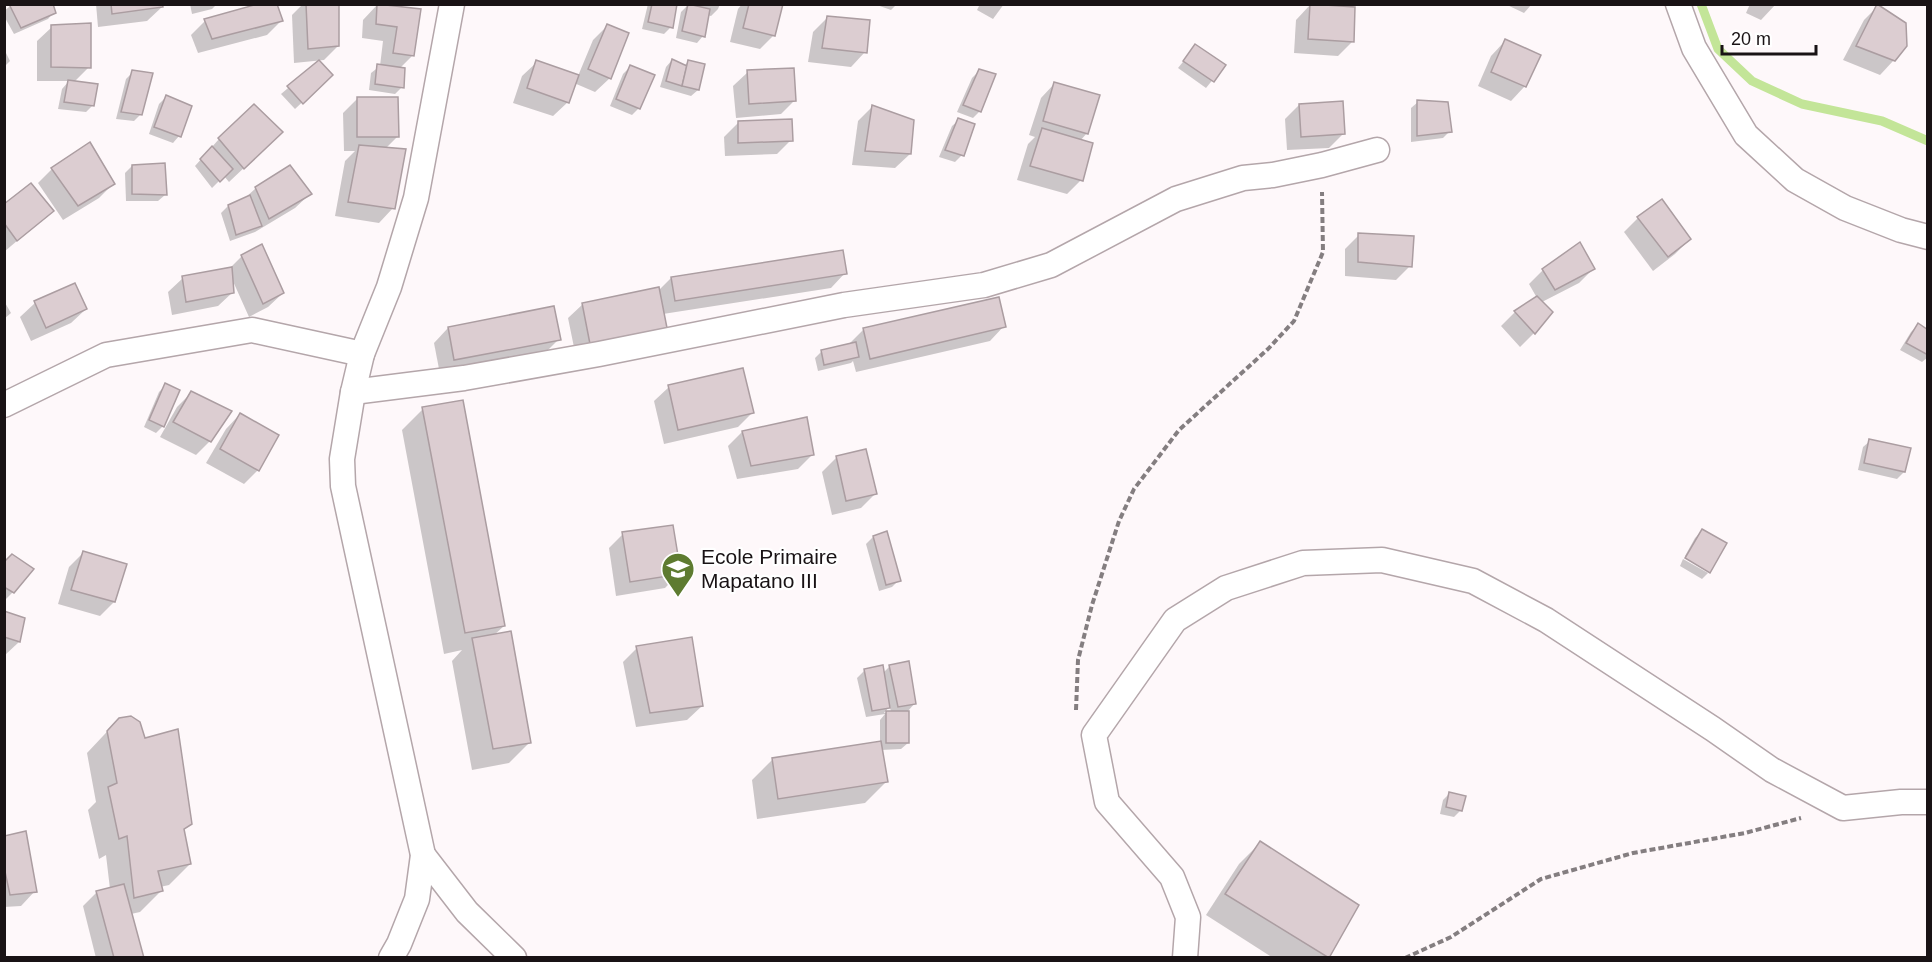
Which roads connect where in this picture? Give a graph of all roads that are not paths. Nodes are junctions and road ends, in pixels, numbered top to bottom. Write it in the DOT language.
graph roads {
  1 [pos="452,4"];
  2 [pos="1678,4"];
  3 [pos="1377,150"];
  4 [pos="1928,237"];
  5 [pos="362,354"];
  6 [pos="353,392"];
  7 [pos="4,405"];
  8 [pos="1928,802"];
  9 [pos="423,855"];
  10 [pos="391,957"];
  11 [pos="514,957"];
  12 [pos="1185,957"];
  1 -- 5 [label="street"];
  2 -- 4 [label="street"];
  3 -- 6 [label="street"];
  5 -- 6 [label="street"];
  5 -- 7 [label="street"];
  6 -- 9 [label="street"];
  8 -- 12 [label="street"];
  9 -- 10 [label="street"];
  9 -- 11 [label="street"];
}
